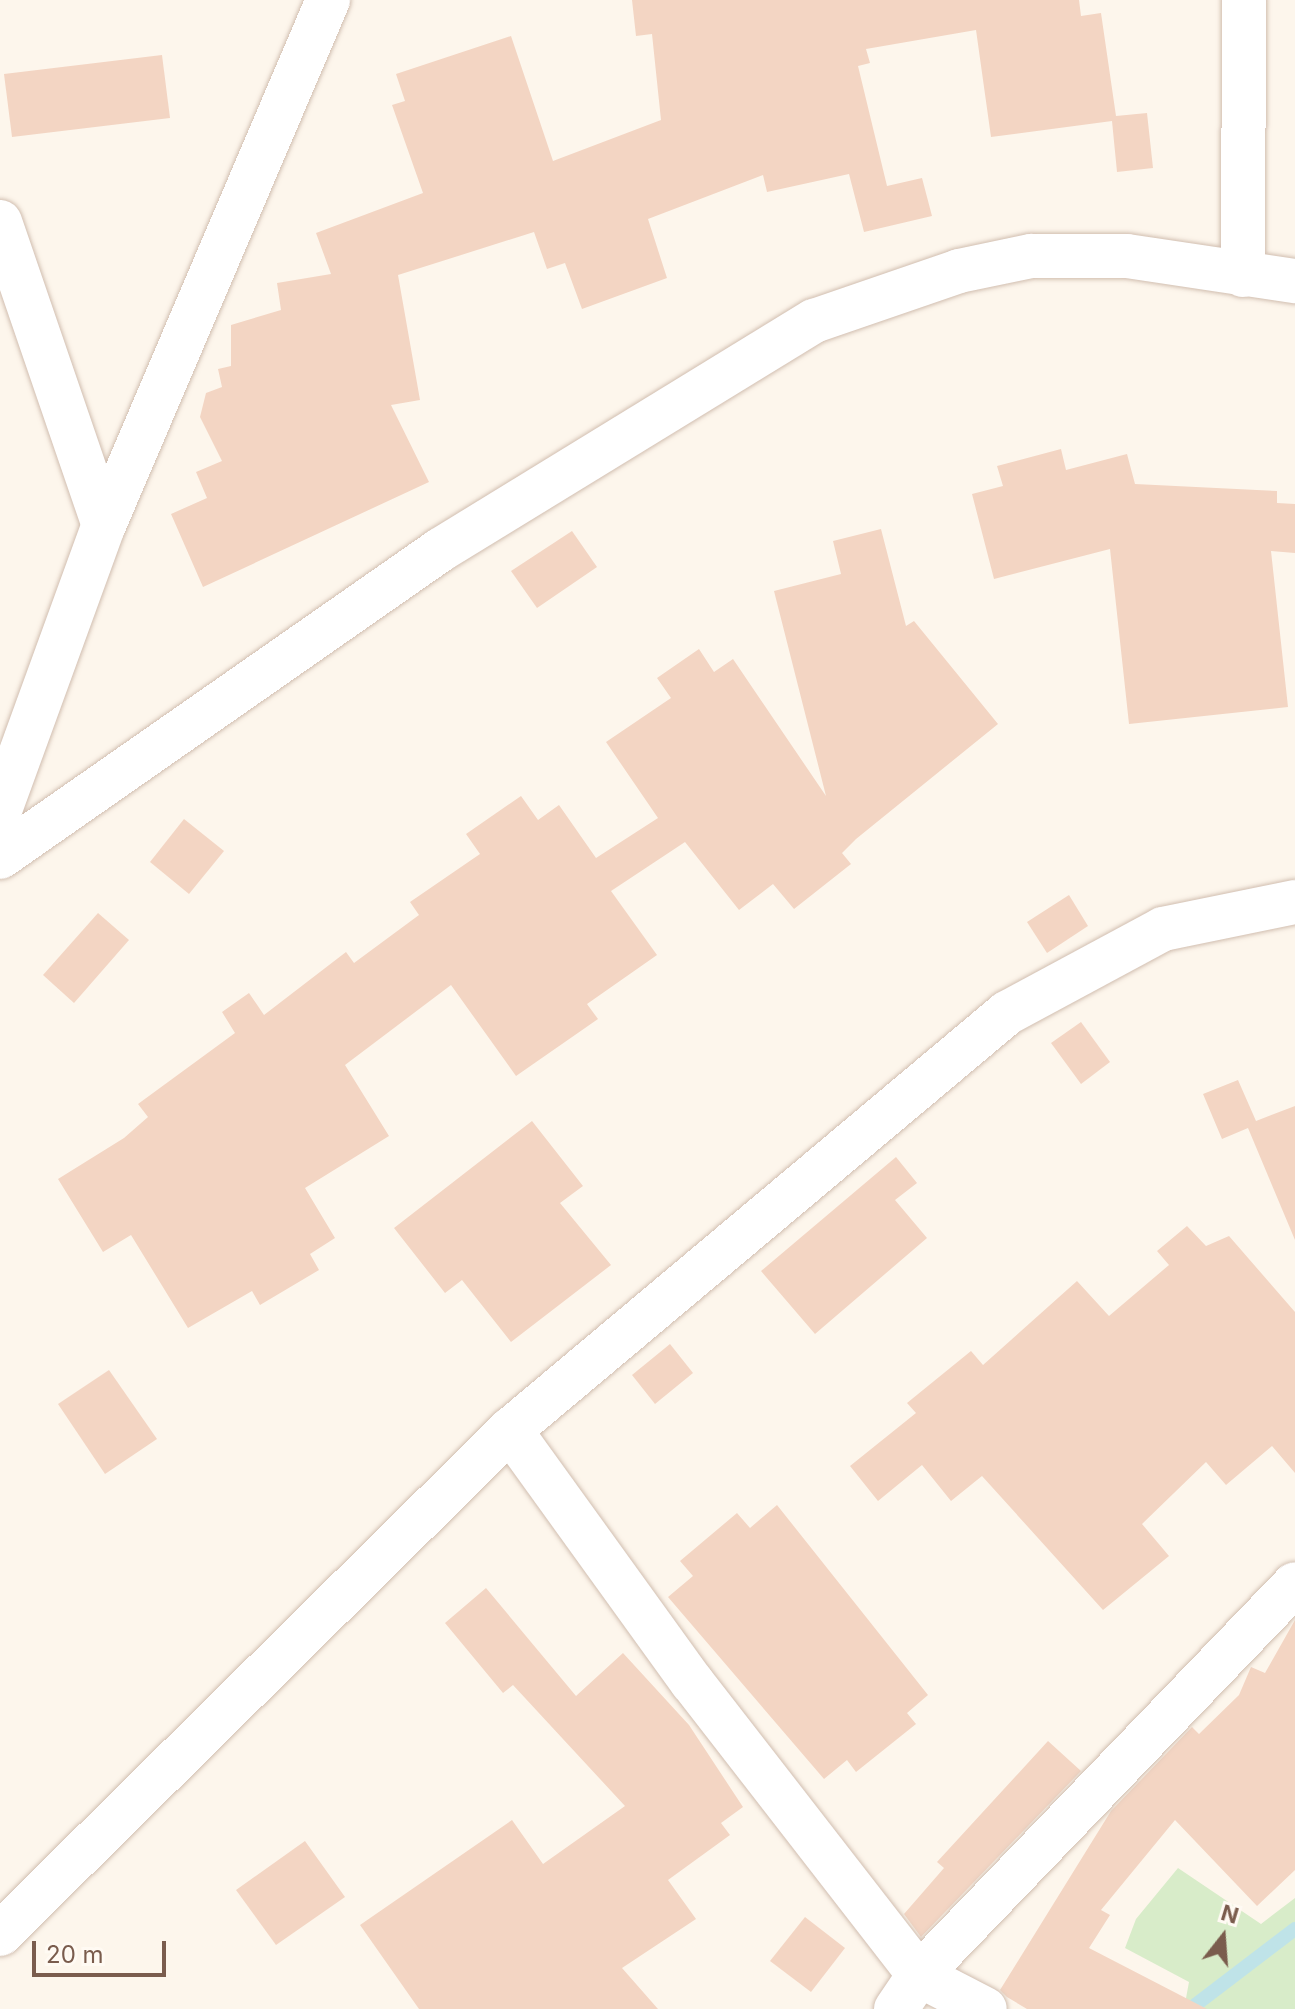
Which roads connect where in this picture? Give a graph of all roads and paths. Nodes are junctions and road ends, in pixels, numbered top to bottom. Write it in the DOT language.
graph roads {
  1 [pos="328,0"];
  2 [pos="1244,0"];
  3 [pos="0,222"];
  4 [pos="1243,275"];
  5 [pos="1295,281"];
  6 [pos="104,525"];
  7 [pos="0,810"];
  8 [pos="0,857"];
  9 [pos="1295,902"];
  10 [pos="510,1430"];
  11 [pos="1295,1584"];
  12 [pos="0,1934"];
  13 [pos="908,1992"];
  14 [pos="985,2009"];
  1 -- 6 [label="street"];
  2 -- 4 [label="street"];
  3 -- 6 [label="street"];
  4 -- 5 [label="street"];
  4 -- 8 [label="street"];
  6 -- 7 [label="street"];
  9 -- 10 [label="street"];
  10 -- 12 [label="street"];
  10 -- 13 [label="street"];
  11 -- 13 [label="street"];
  13 -- 14 [label="street"];
}
